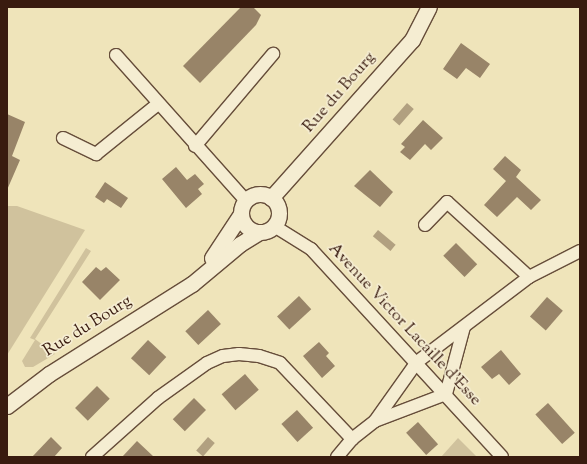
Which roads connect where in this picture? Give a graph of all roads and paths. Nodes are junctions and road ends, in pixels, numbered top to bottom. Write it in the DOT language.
graph roads {
  1 [pos="429,7"];
  2 [pos="273,54"];
  3 [pos="116,55"];
  4 [pos="158,104"];
  5 [pos="64,138"];
  6 [pos="195,146"];
  7 [pos="271,198"];
  8 [pos="243,208"];
  9 [pos="425,225"];
  10 [pos="274,226"];
  11 [pos="259,232"];
  12 [pos="580,251"];
  13 [pos="529,277"];
  14 [pos="192,284"];
  15 [pos="464,327"];
  16 [pos="417,362"];
  17 [pos="446,394"];
  18 [pos="7,406"];
  19 [pos="375,421"];
  20 [pos="352,439"];
  21 [pos="92,457"];
  22 [pos="337,457"];
  23 [pos="502,457"];
  1 -- 7 [label="street, Rue du Bourg"];
  2 -- 6 [label="street"];
  3 -- 4 [label="street"];
  4 -- 5 [label="street"];
  4 -- 6 [label="street"];
  6 -- 8 [label="street"];
  7 -- 8 [label="street"];
  7 -- 10 [label="street"];
  8 -- 11 [label="street"];
  8 -- 14 [label="street, Rue du Bourg"];
  9 -- 13 [label="street"];
  10 -- 11 [label="street"];
  10 -- 16 [label="street, Avenue Victor Lacaille d'Esse"];
  11 -- 14 [label="street, Rue du Bourg"];
  12 -- 13 [label="street"];
  13 -- 15 [label="street"];
  14 -- 18 [label="street, Rue du Bourg"];
  15 -- 16 [label="street"];
  15 -- 17 [label="street"];
  16 -- 17 [label="street, Avenue Victor Lacaille d'Esse"];
  16 -- 19 [label="street"];
  17 -- 19 [label="street"];
  17 -- 23 [label="street, Avenue Victor Lacaille d'Esse"];
  19 -- 20 [label="street"];
  20 -- 21 [label="street"];
  20 -- 22 [label="street"];
}
